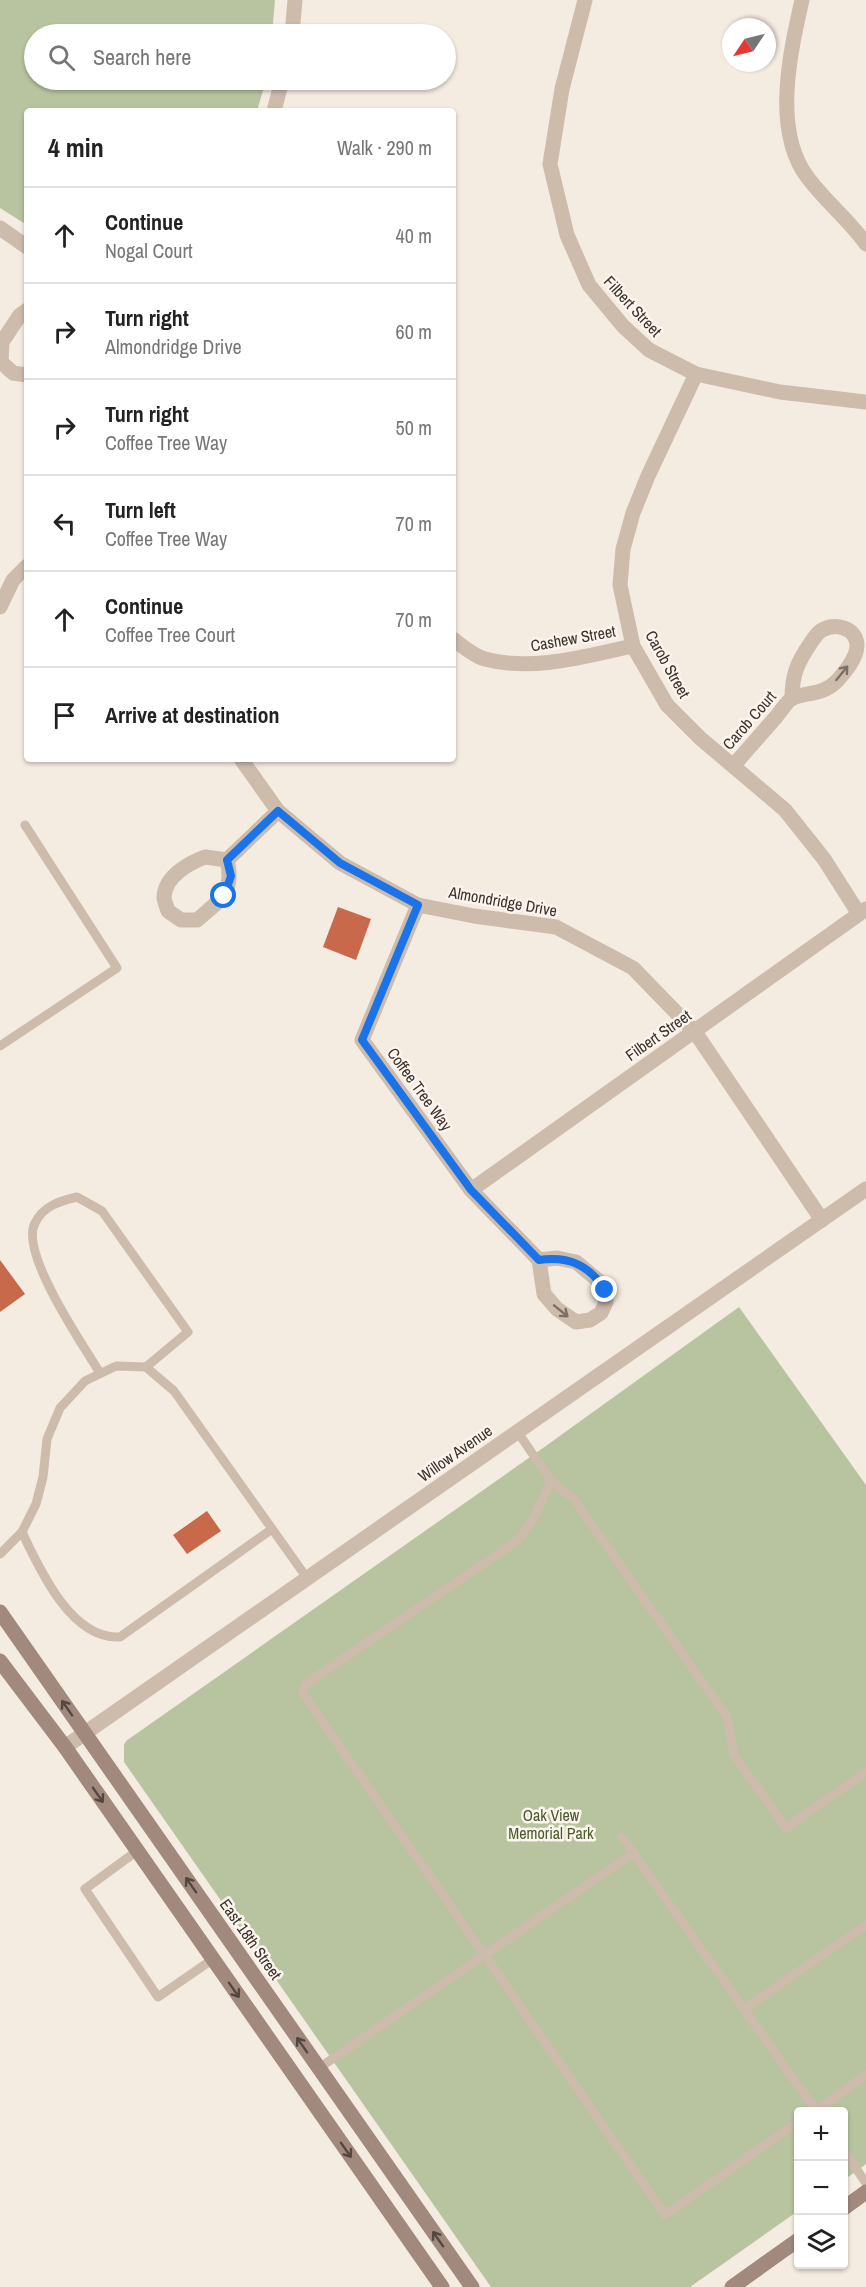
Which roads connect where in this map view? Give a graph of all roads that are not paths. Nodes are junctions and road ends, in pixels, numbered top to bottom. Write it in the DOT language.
graph roads {
  1 [pos="295,0"];
  2 [pos="585,0"];
  3 [pos="802,0"];
  4 [pos="293,24"];
  5 [pos="279,90"];
  6 [pos="275,108"];
  7 [pos="0,228"];
  8 [pos="866,244"];
  9 [pos="24,245"];
  10 [pos="24,312"];
  11 [pos="696,374"];
  12 [pos="24,375"];
  13 [pos="866,402"];
  14 [pos="24,569"];
  15 [pos="0,607"];
  16 [pos="456,641"];
  17 [pos="633,646"];
  18 [pos="792,699"];
  19 [pos="243,762"];
  20 [pos="734,765"];
  21 [pos="278,811"];
  22 [pos="25,825"];
  23 [pos="227,860"];
  24 [pos="418,905"];
  25 [pos="863,911"];
  26 [pos="695,1032"];
  27 [pos="0,1046"];
  28 [pos="866,1189"];
  29 [pos="471,1190"];
  30 [pos="822,1220"];
  31 [pos="539,1260"];
  32 [pos="146,1366"];
  33 [pos="100,1373"];
  34 [pos="517,1431"];
  35 [pos="551,1481"];
  36 [pos="272,1529"];
  37 [pos="22,1532"];
  38 [pos="0,1554"];
  39 [pos="307,1578"];
  40 [pos="0,1612"];
  41 [pos="0,1661"];
  42 [pos="5,1677"];
  43 [pos="85,1734"];
  44 [pos="65,1748"];
  45 [pos="866,1772"];
  46 [pos="622,1837"];
  47 [pos="137,1851"];
  48 [pos="634,1853"];
  49 [pos="866,1925"];
  50 [pos="483,1956"];
  51 [pos="213,1959"];
  52 [pos="744,2009"];
  53 [pos="319,2068"];
  54 [pos="866,2075"];
  55 [pos="813,2107"];
  56 [pos="822,2107"];
  57 [pos="794,2125"];
  58 [pos="848,2158"];
  59 [pos="866,2183"];
  60 [pos="866,2192"];
  61 [pos="848,2205"];
  62 [pos="794,2243"];
  63 [pos="442,2287"];
  64 [pos="471,2287"];
  65 [pos="732,2287"];
  1 -- 4 [label="street"];
  2 -- 11 [label="street, Filbert Street"];
  3 -- 8 [label="street"];
  5 -- 6 [label="street"];
  7 -- 9 [label="street"];
  10 -- 12 [label="street"];
  11 -- 13 [label="street, Filbert Street"];
  11 -- 17 [label="street, Carob Street"];
  14 -- 15 [label="street"];
  16 -- 17 [label="street, Cashew Street"];
  17 -- 20 [label="street, Carob Street"];
  18 -- 18 [label="street, Carob Court, one-way"];
  18 -- 20 [label="street, Carob Court"];
  19 -- 21 [label="street, Almondridge Drive"];
  20 -- 25 [label="street, Carob Street"];
  21 -- 23 [label="street"];
  21 -- 24 [label="street, Almondridge Drive"];
  22 -- 27 [label="lane"];
  23 -- 23 [label="street"];
  24 -- 26 [label="street, Almondridge Drive"];
  24 -- 29 [label="street, Coffee Tree Way"];
  25 -- 26 [label="street, Filbert Street"];
  26 -- 29 [label="street, Filbert Street"];
  26 -- 30 [label="street, Almondridge Drive"];
  28 -- 30 [label="street, Willow Avenue"];
  29 -- 31 [label="street"];
  30 -- 34 [label="street, Willow Avenue"];
  31 -- 31 [label="street, one-way"];
  32 -- 33 [label="lane"];
  32 -- 33 [label="lane"];
  32 -- 36 [label="lane"];
  33 -- 37 [label="lane"];
  34 -- 35 [label="lane"];
  34 -- 39 [label="street, Willow Avenue"];
  35 -- 45 [label="lane"];
  35 -- 50 [label="lane"];
  36 -- 37 [label="lane"];
  36 -- 39 [label="lane"];
  37 -- 38 [label="lane"];
  39 -- 43 [label="street, Willow Avenue"];
  43 -- 40 [label="main road, East 18th Street, one-way"];
  41 -- 42 [label="main road"];
  42 -- 44 [label="main road"];
  43 -- 44 [label="street, Willow Avenue"];
  53 -- 43 [label="main road, East 18th Street, one-way"];
  44 -- 47 [label="main road, one-way"];
  46 -- 48 [label="lane"];
  47 -- 51 [label="main road"];
  47 -- 51 [label="lane"];
  48 -- 50 [label="lane"];
  48 -- 52 [label="lane"];
  49 -- 52 [label="lane"];
  50 -- 53 [label="lane"];
  50 -- 57 [label="lane"];
  51 -- 63 [label="main road, one-way"];
  52 -- 55 [label="lane"];
  64 -- 53 [label="main road, East 18th Street, one-way"];
  54 -- 56 [label="lane"];
  58 -- 59 [label="lane"];
  60 -- 61 [label="main road"];
  62 -- 65 [label="main road"];
}
